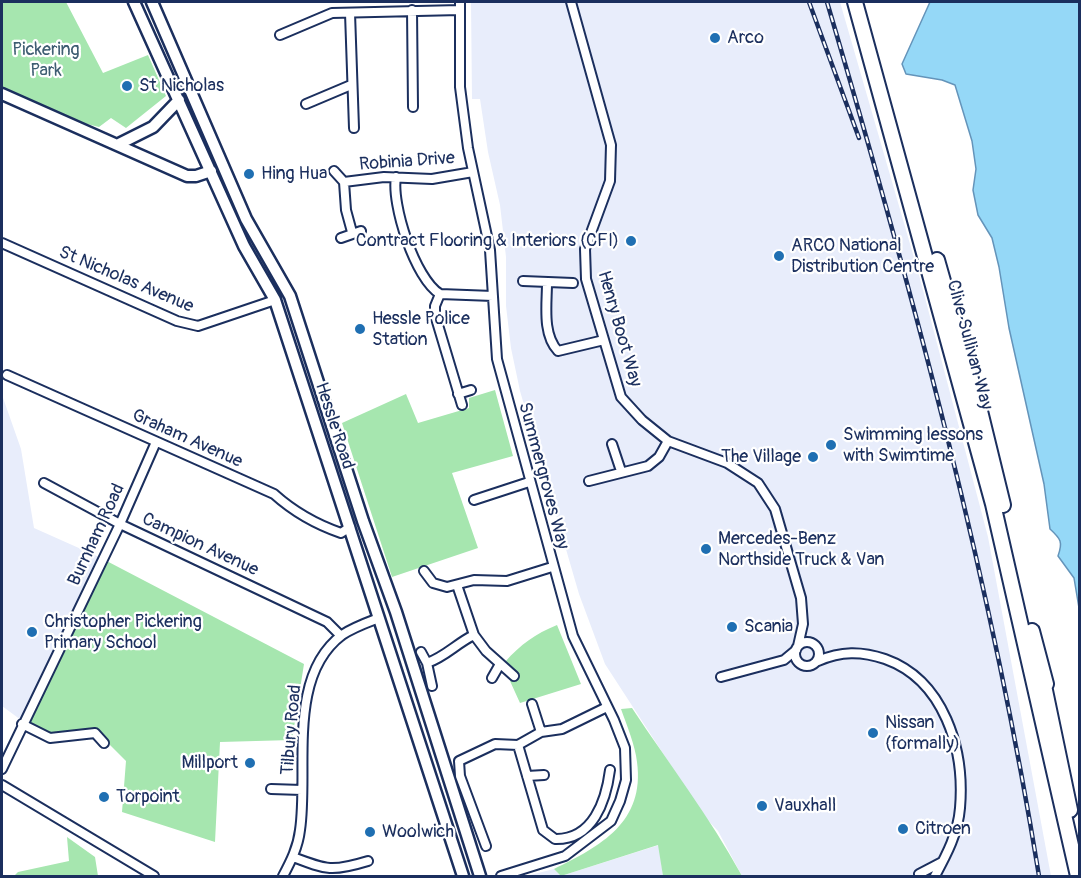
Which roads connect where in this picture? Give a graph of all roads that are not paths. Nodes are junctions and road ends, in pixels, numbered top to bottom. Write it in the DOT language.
graph roads {
  1 [pos="134,2"];
  2 [pos="152,2"];
  3 [pos="571,2"];
  4 [pos="855,2"];
  5 [pos="863,2"];
  6 [pos="460,6"];
  7 [pos="412,10"];
  8 [pos="350,13"];
  9 [pos="280,35"];
  10 [pos="351,85"];
  11 [pos="413,88"];
  12 [pos="422,89"];
  13 [pos="2,94"];
  14 [pos="179,100"];
  15 [pos="306,104"];
  16 [pos="413,107"];
  17 [pos="354,128"];
  18 [pos="118,144"];
  19 [pos="211,171"];
  20 [pos="334,171"];
  21 [pos="473,172"];
  22 [pos="396,177"];
  23 [pos="344,182"];
  24 [pos="340,238"];
  25 [pos="2,243"];
  26 [pos="523,281"];
  27 [pos="547,283"];
  28 [pos="573,283"];
  29 [pos="440,294"];
  30 [pos="493,296"];
  31 [pos="275,300"];
  32 [pos="604,340"];
  33 [pos="7,375"];
  34 [pos="471,390"];
  35 [pos="458,394"];
  36 [pos="462,405"];
  37 [pos="668,441"];
  38 [pos="156,442"];
  39 [pos="612,444"];
  40 [pos="621,471"];
  41 [pos="589,481"];
  42 [pos="44,483"];
  43 [pos="530,483"];
  44 [pos="474,500"];
  45 [pos="120,524"];
  46 [pos="350,527"];
  47 [pos="552,567"];
  48 [pos="424,571"];
  49 [pos="1013,584"];
  50 [pos="457,585"];
  51 [pos="379,618"];
  52 [pos="803,624"];
  53 [pos="1032,631"];
  54 [pos="474,635"];
  55 [pos="341,636"];
  56 [pos="814,644"];
  57 [pos="797,648"];
  58 [pos="421,652"];
  59 [pos="836,653"];
  60 [pos="784,660"];
  61 [pos="818,661"];
  62 [pos="427,663"];
  63 [pos="500,664"];
  64 [pos="800,664"];
  65 [pos="514,676"];
  66 [pos="721,677"];
  67 [pos="492,678"];
  68 [pos="432,686"];
  69 [pos="532,704"];
  70 [pos="607,707"];
  71 [pos="22,724"];
  72 [pos="541,732"];
  73 [pos="104,743"];
  74 [pos="518,745"];
  75 [pos="2,769"];
  76 [pos="610,770"];
  77 [pos="544,775"];
  78 [pos="527,776"];
  79 [pos="2,784"];
  80 [pos="271,789"];
  81 [pos="302,790"];
  82 [pos="1080,814"];
  83 [pos="1080,843"];
  84 [pos="486,846"];
  85 [pos="293,857"];
  86 [pos="368,861"];
  87 [pos="943,861"];
  88 [pos="154,876"];
  89 [pos="283,876"];
  90 [pos="463,876"];
  91 [pos="480,876"];
  92 [pos="501,876"];
  93 [pos="920,876"];
  94 [pos="935,876"];
  95 [pos="1069,876"];
  96 [pos="1078,876"];
  1 -- 14 [label="street, Hessle Road"];
  2 -- 91 [label="street, Hessle Road"];
  3 -- 32 [label="street, Henry Boot Way"];
  4 -- 49 [label="highway, Clive Sullivan Way"];
  5 -- 53 [label="highway, Clive Sullivan Way"];
  6 -- 7 [label="street"];
  6 -- 21 [label="street, Summergroves Way"];
  7 -- 8 [label="street"];
  7 -- 11 [label="street"];
  8 -- 9 [label="street"];
  8 -- 10 [label="street"];
  10 -- 15 [label="street"];
  10 -- 17 [label="street"];
  11 -- 12 [label="street"];
  11 -- 16 [label="street"];
  13 -- 18 [label="street"];
  14 -- 18 [label="street"];
  14 -- 19 [label="street, Hessle Road"];
  18 -- 19 [label="street"];
  19 -- 31 [label="street, Hessle Road"];
  20 -- 23 [label="street, Robinia Drive"];
  21 -- 22 [label="street, Robinia Drive"];
  21 -- 30 [label="street, Summergroves Way"];
  22 -- 23 [label="street, Robinia Drive"];
  22 -- 29 [label="street"];
  23 -- 24 [label="street, Robinia Drive"];
  25 -- 31 [label="street, St Nicholas Avenue"];
  26 -- 27 [label="street"];
  27 -- 28 [label="street"];
  27 -- 32 [label="street"];
  29 -- 30 [label="street"];
  29 -- 35 [label="street"];
  30 -- 43 [label="street, Summergroves Way"];
  31 -- 46 [label="street, Hessle Road"];
  32 -- 37 [label="street, Henry Boot Way"];
  33 -- 38 [label="street, Graham Avenue"];
  34 -- 35 [label="street"];
  35 -- 36 [label="street"];
  37 -- 40 [label="street"];
  37 -- 52 [label="street, Henry Boot Way"];
  38 -- 45 [label="street, Burnham Road"];
  38 -- 46 [label="street, Graham Avenue"];
  39 -- 40 [label="street"];
  40 -- 41 [label="street"];
  42 -- 45 [label="street, Campion Avenue"];
  43 -- 44 [label="street"];
  43 -- 47 [label="street, Summergroves Way"];
  45 -- 55 [label="street, Campion Avenue"];
  45 -- 71 [label="street, Burnham Road"];
  46 -- 51 [label="street, Hessle Road"];
  47 -- 50 [label="street"];
  47 -- 70 [label="street, Summergroves Way"];
  48 -- 50 [label="street"];
  49 -- 95 [label="highway"];
  49 -- 96 [label="highway, Clive Sullivan Way"];
  50 -- 54 [label="street"];
  51 -- 55 [label="street, Tilbury Road"];
  51 -- 90 [label="street, Hessle Road"];
  52 -- 56 [label="street"];
  52 -- 57 [label="street"];
  53 -- 82 [label="highway"];
  53 -- 83 [label="highway, Clive Sullivan Way"];
  54 -- 62 [label="street"];
  54 -- 63 [label="street"];
  55 -- 81 [label="street, Tilbury Road"];
  56 -- 57 [label="street"];
  56 -- 59 [label="street"];
  56 -- 61 [label="street"];
  57 -- 60 [label="street"];
  57 -- 64 [label="street"];
  58 -- 62 [label="street"];
  59 -- 61 [label="street"];
  59 -- 87 [label="street"];
  60 -- 64 [label="street"];
  60 -- 66 [label="street"];
  61 -- 64 [label="street"];
  62 -- 68 [label="street"];
  63 -- 65 [label="street"];
  63 -- 67 [label="street"];
  69 -- 72 [label="street"];
  70 -- 72 [label="street"];
  70 -- 92 [label="street, Summergroves Way"];
  71 -- 73 [label="street"];
  71 -- 75 [label="street, Burnham Road"];
  72 -- 74 [label="street"];
  74 -- 78 [label="street"];
  74 -- 84 [label="street"];
  76 -- 78 [label="street"];
  77 -- 78 [label="street"];
  79 -- 88 [label="street"];
  80 -- 81 [label="street"];
  81 -- 85 [label="street, Tilbury Road"];
  85 -- 86 [label="street"];
  85 -- 89 [label="street, Tilbury Road"];
  87 -- 93 [label="street"];
  87 -- 94 [label="street"];
}
